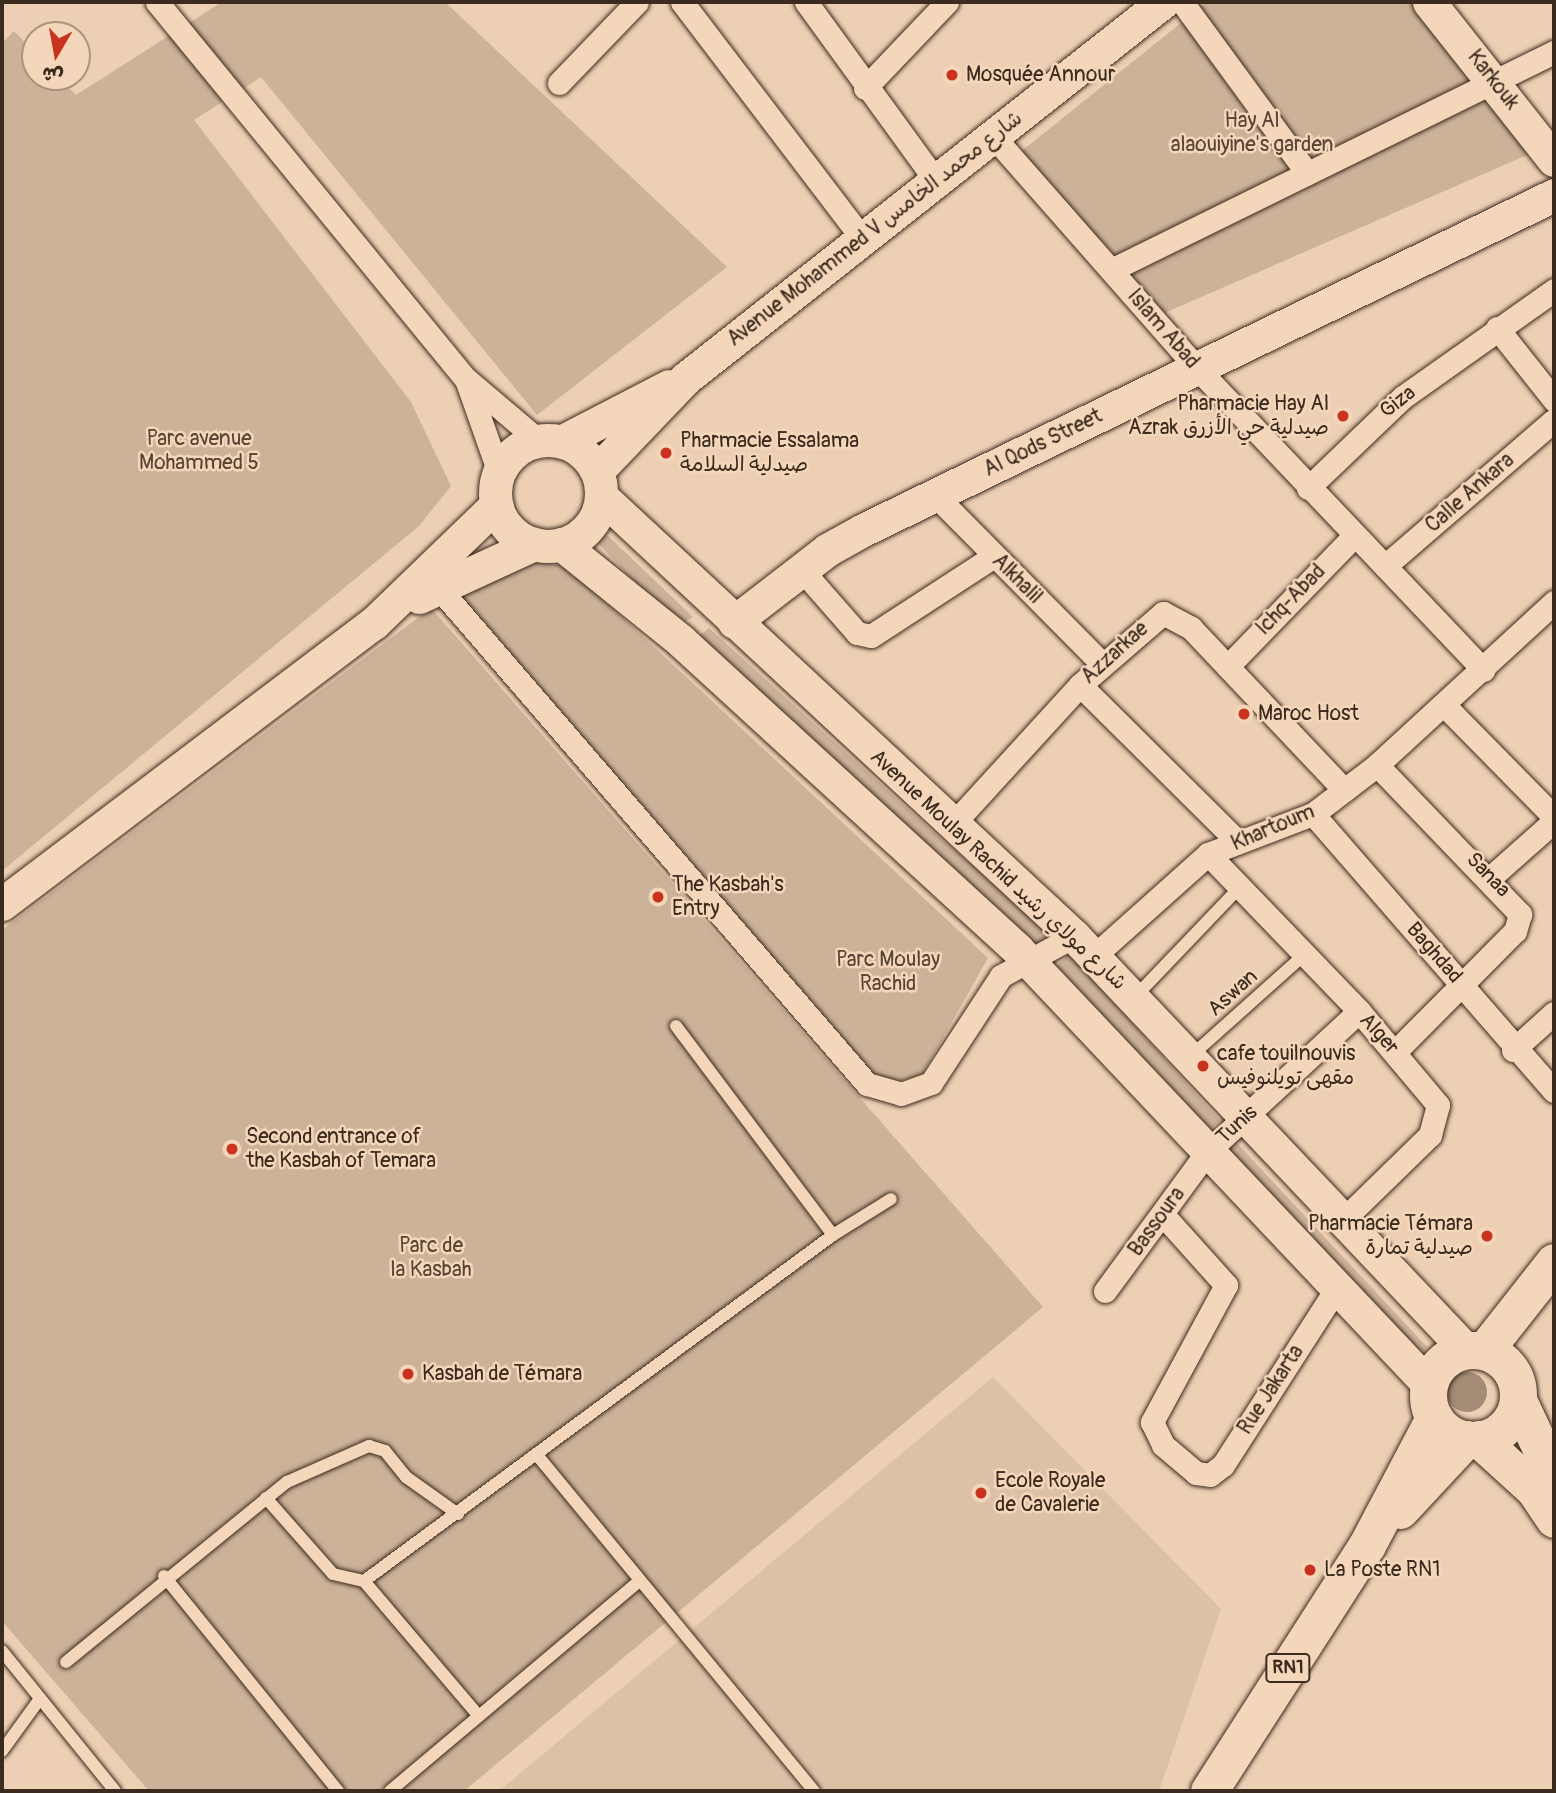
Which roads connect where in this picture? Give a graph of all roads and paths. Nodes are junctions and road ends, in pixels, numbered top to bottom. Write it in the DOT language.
graph roads {
  1 [pos="157,2"];
  2 [pos="637,2"];
  3 [pos="682,2"];
  4 [pos="806,2"];
  5 [pos="947,2"];
  6 [pos="1163,2"];
  7 [pos="1182,2"];
  8 [pos="1429,2"];
  9 [pos="1554,52"];
  10 [pos="1494,81"];
  11 [pos="559,83"];
  12 [pos="866,88"];
  13 [pos="993,136"];
  14 [pos="1554,160"];
  15 [pos="1307,173"];
  16 [pos="936,181"];
  17 [pos="1554,195"];
  18 [pos="862,238"];
  19 [pos="1111,270"];
  20 [pos="1554,290"];
  21 [pos="1497,328"];
  22 [pos="1195,366"];
  23 [pos="466,379"];
  24 [pos="686,379"];
  25 [pos="1554,400"];
  26 [pos="1554,420"];
  27 [pos="550,441"];
  28 [pos="599,484"];
  29 [pos="1308,488"];
  30 [pos="498,489"];
  31 [pos="935,495"];
  32 [pos="1355,535"];
  33 [pos="548,544"];
  34 [pos="994,556"];
  35 [pos="1385,566"];
  36 [pos="801,569"];
  37 [pos="437,586"];
  38 [pos="1554,603"];
  39 [pos="726,615"];
  40 [pos="374,623"];
  41 [pos="681,641"];
  42 [pos="1101,663"];
  43 [pos="1228,666"];
  44 [pos="1483,670"];
  45 [pos="1080,685"];
  46 [pos="1445,705"];
  47 [pos="1377,765"];
  48 [pos="1344,790"];
  49 [pos="1313,814"];
  50 [pos="1554,819"];
  51 [pos="953,824"];
  52 [pos="1238,842"];
  53 [pos="1208,854"];
  54 [pos="1491,877"];
  55 [pos="1240,888"];
  56 [pos="2,904"];
  57 [pos="1084,946"];
  58 [pos="1303,956"];
  59 [pos="1026,959"];
  60 [pos="1461,984"];
  61 [pos="1133,999"];
  62 [pos="1359,1011"];
  63 [pos="1554,1013"];
  64 [pos="676,1026"];
  65 [pos="1513,1050"];
  66 [pos="1395,1052"];
  67 [pos="1188,1058"];
  68 [pos="1554,1091"];
  69 [pos="1245,1119"];
  70 [pos="1207,1152"];
  71 [pos="891,1199"];
  72 [pos="1164,1216"];
  73 [pos="1341,1222"];
  74 [pos="833,1235"];
  75 [pos="1551,1268"];
  76 [pos="1336,1289"];
  77 [pos="1105,1291"];
  78 [pos="1475,1351"];
  79 [pos="1516,1387"];
  80 [pos="1432,1401"];
  81 [pos="1473,1439"];
  82 [pos="537,1455"];
  83 [pos="1554,1477"];
  84 [pos="266,1498"];
  85 [pos="458,1514"];
  86 [pos="1554,1519"];
  87 [pos="1367,1545"];
  88 [pos="164,1576"];
  89 [pos="364,1581"];
  90 [pos="637,1583"];
  91 [pos="2,1651"];
  92 [pos="66,1662"];
  93 [pos="39,1700"];
  94 [pos="477,1714"];
  95 [pos="2,1751"];
  96 [pos="115,1791"];
  97 [pos="338,1791"];
  98 [pos="390,1791"];
  99 [pos="814,1791"];
  100 [pos="1210,1791"];
  1 -- 23 [label="street"];
  2 -- 11 [label="street"];
  3 -- 18 [label="street"];
  4 -- 12 [label="street"];
  5 -- 12 [label="street"];
  6 -- 13 [label="main road, Avenue Mohammed V شارع محمد الخامس"];
  7 -- 15 [label="street"];
  8 -- 10 [label="main road, Karkouk"];
  9 -- 10 [label="street"];
  10 -- 14 [label="main road, Karkouk"];
  10 -- 15 [label="street"];
  12 -- 16 [label="street"];
  13 -- 16 [label="main road, Avenue Mohammed V شارع محمد الخامس"];
  13 -- 19 [label="street, Islam Abad"];
  15 -- 19 [label="street"];
  16 -- 18 [label="main road, Avenue Mohammed V شارع محمد الخامس"];
  17 -- 22 [label="main road, Al Qods Street"];
  18 -- 24 [label="main road, Avenue Mohammed V شارع محمد الخامس"];
  19 -- 22 [label="street, Islam Abad"];
  20 -- 21 [label="street, Giza"];
  21 -- 25 [label="street"];
  21 -- 29 [label="street, Giza"];
  22 -- 29 [label="street, Islam Abad"];
  22 -- 31 [label="main road, Al Qods Street"];
  23 -- 27 [label="street"];
  23 -- 30 [label="street"];
  24 -- 27 [label="main road"];
  24 -- 28 [label="main road"];
  26 -- 35 [label="street, Calle Ankara"];
  27 -- 28 [label="main road"];
  27 -- 30 [label="main road"];
  28 -- 33 [label="main road"];
  28 -- 39 [label="main road, Avenue Moulay Rachid شارع مولاي رشيد"];
  29 -- 32 [label="street, Islam Abad"];
  30 -- 33 [label="main road"];
  30 -- 40 [label="main road"];
  31 -- 34 [label="street, Alkhalil"];
  31 -- 36 [label="main road, Al Qods Street"];
  32 -- 35 [label="street, Islam Abad"];
  32 -- 43 [label="street, Ichq-Abad"];
  33 -- 37 [label="main road"];
  33 -- 41 [label="main road"];
  34 -- 36 [label="street"];
  34 -- 42 [label="street, Alkhalil"];
  35 -- 44 [label="street, Islam Abad"];
  36 -- 39 [label="main road, Al Qods Street"];
  37 -- 40 [label="main road"];
  37 -- 59 [label="street, Khartoum"];
  38 -- 44 [label="street, Khartoum"];
  39 -- 41 [label="main road, Al Qods Street"];
  39 -- 51 [label="main road, Avenue Moulay Rachid شارع مولاي رشيد"];
  40 -- 56 [label="main road"];
  41 -- 59 [label="main road"];
  42 -- 43 [label="street, Azzarkae"];
  42 -- 45 [label="street, Azzarkae"];
  43 -- 48 [label="street, Azzarkae"];
  44 -- 46 [label="street, Khartoum"];
  45 -- 51 [label="street, Azzarkae"];
  45 -- 52 [label="street"];
  46 -- 47 [label="street, Khartoum"];
  46 -- 50 [label="street"];
  47 -- 48 [label="street, Khartoum"];
  47 -- 54 [label="street, Sanaa"];
  48 -- 49 [label="street, Khartoum"];
  49 -- 52 [label="street, Khartoum"];
  49 -- 60 [label="street, Baghdad"];
  50 -- 54 [label="street"];
  51 -- 57 [label="main road, Avenue Moulay Rachid شارع مولاي رشيد"];
  52 -- 53 [label="street, Khartoum"];
  53 -- 55 [label="street, Alger"];
  53 -- 57 [label="street, Khartoum"];
  54 -- 60 [label="street, Sanaa"];
  55 -- 58 [label="street, Alger"];
  55 -- 61 [label="lane"];
  57 -- 59 [label="street, Khartoum"];
  57 -- 61 [label="main road, Avenue Moulay Rachid شارع مولاي رشيد"];
  58 -- 62 [label="street, Alger"];
  58 -- 67 [label="lane, Aswan"];
  59 -- 70 [label="main road"];
  60 -- 65 [label="street, Baghdad"];
  60 -- 66 [label="street, Sanaa"];
  61 -- 67 [label="main road, Avenue Moulay Rachid شارع مولاي رشيد"];
  62 -- 66 [label="street, Alger"];
  62 -- 69 [label="street, Tunis"];
  63 -- 65 [label="street"];
  64 -- 74 [label="lane"];
  65 -- 68 [label="street, Baghdad"];
  66 -- 73 [label="street, Alger"];
  67 -- 69 [label="main road, Avenue Moulay Rachid شارع مولاي رشيد"];
  69 -- 70 [label="street, Tunis"];
  69 -- 73 [label="main road, Avenue Moulay Rachid شارع مولاي رشيد"];
  70 -- 72 [label="street, Bassoura"];
  70 -- 76 [label="main road"];
  71 -- 74 [label="lane"];
  72 -- 76 [label="street, Rue Jakarta"];
  72 -- 77 [label="street, Bassoura"];
  73 -- 78 [label="main road, Avenue Moulay Rachid شارع مولاي رشيد"];
  74 -- 82 [label="lane"];
  75 -- 78 [label="main road, RN1"];
  75 -- 79 [label="main road, RN1"];
  76 -- 80 [label="main road"];
  78 -- 79 [label="main road"];
  78 -- 80 [label="main road, RN1"];
  79 -- 81 [label="main road, RN1"];
  79 -- 83 [label="main road"];
  80 -- 81 [label="main road"];
  80 -- 87 [label="main road, RN1"];
  81 -- 86 [label="main road"];
  81 -- 87 [label="main road, RN1"];
  82 -- 85 [label="lane"];
  82 -- 90 [label="lane"];
  84 -- 85 [label="lane"];
  84 -- 88 [label="lane"];
  84 -- 89 [label="lane"];
  85 -- 89 [label="lane"];
  87 -- 100 [label="main road, RN1"];
  88 -- 92 [label="lane"];
  88 -- 97 [label="lane"];
  89 -- 94 [label="lane"];
  90 -- 94 [label="lane"];
  90 -- 99 [label="lane"];
  91 -- 93 [label="lane"];
  93 -- 95 [label="lane"];
  93 -- 96 [label="lane"];
  94 -- 98 [label="lane"];
}
